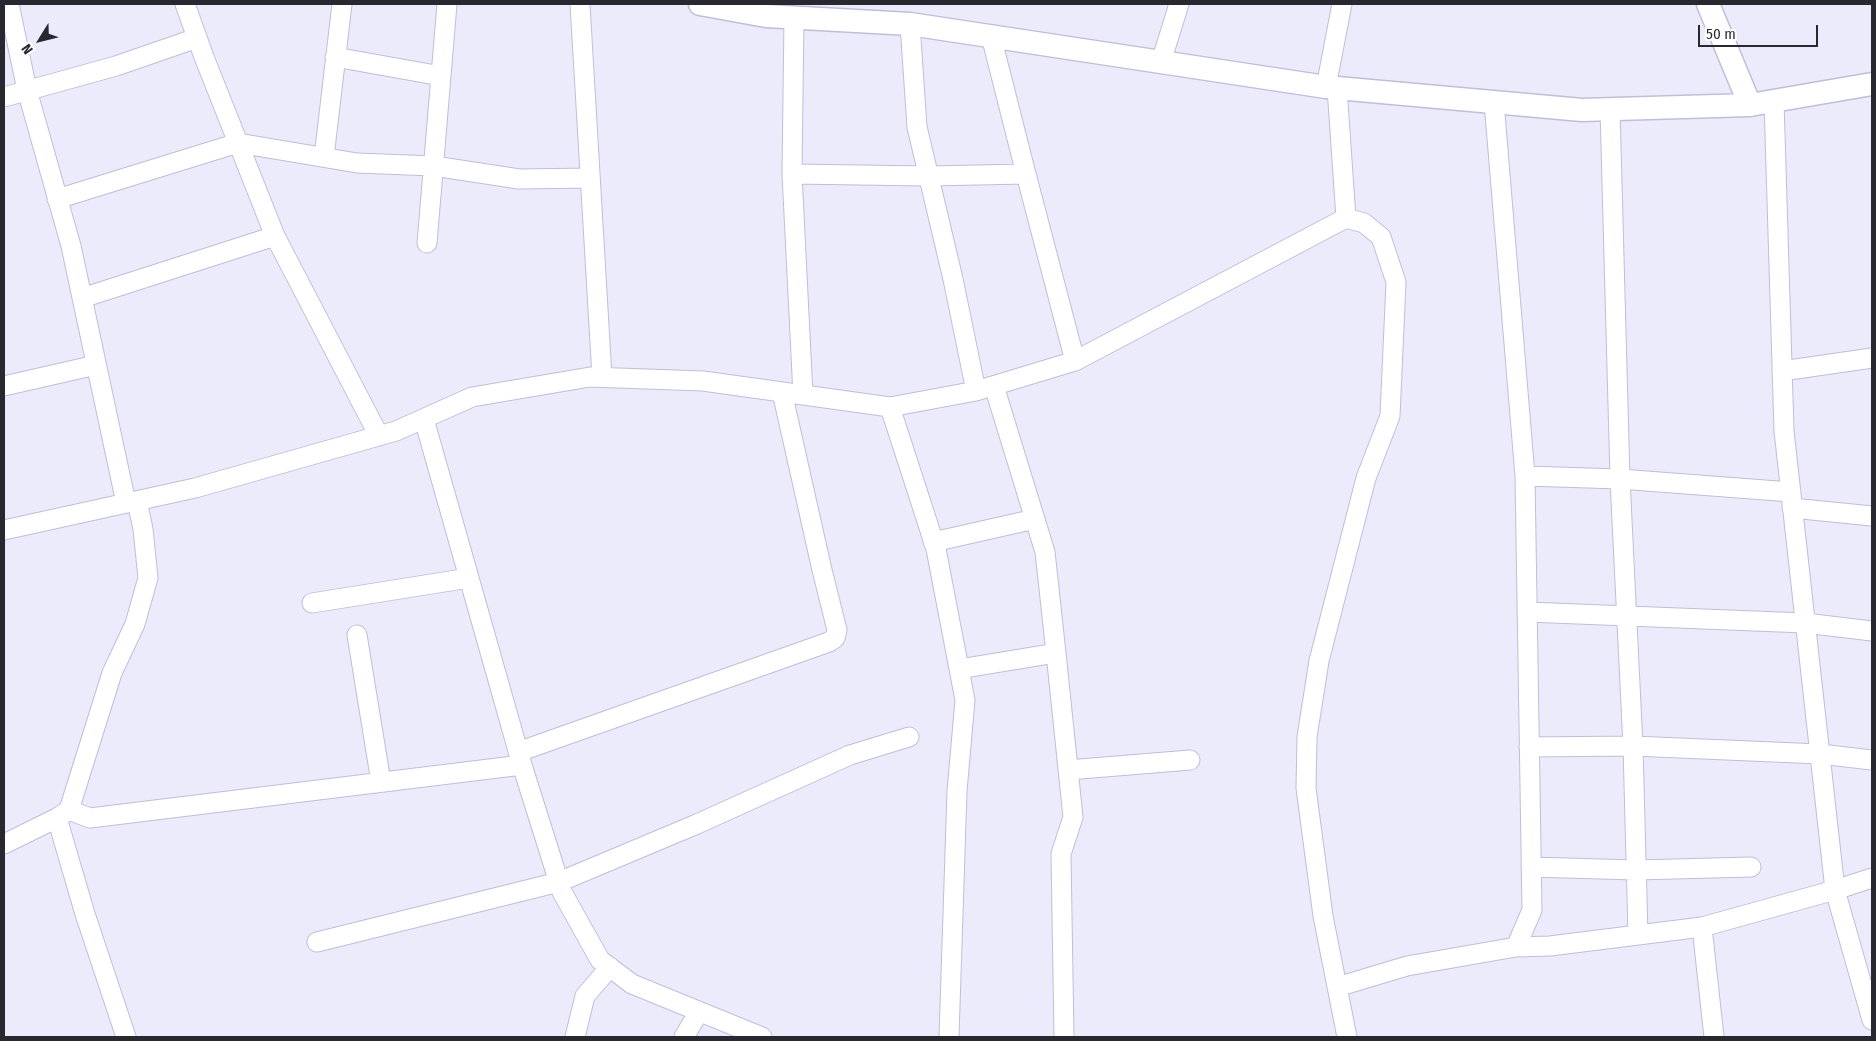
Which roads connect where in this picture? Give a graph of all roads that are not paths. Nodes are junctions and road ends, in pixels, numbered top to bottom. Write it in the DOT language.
graph roads {
  1 [pos="9,4"];
  2 [pos="185,4"];
  3 [pos="342,4"];
  4 [pos="447,4"];
  5 [pos="580,4"];
  6 [pos="700,4"];
  7 [pos="1179,4"];
  8 [pos="1342,4"];
  9 [pos="1708,4"];
  10 [pos="769,10"];
  11 [pos="794,17"];
  12 [pos="910,24"];
  13 [pos="991,36"];
  14 [pos="197,38"];
  15 [pos="335,57"];
  16 [pos="1161,62"];
  17 [pos="441,76"];
  18 [pos="1872,84"];
  19 [pos="1332,88"];
  20 [pos="27,90"];
  21 [pos="4,97"];
  22 [pos="1774,100"];
  23 [pos="1494,102"];
  24 [pos="1750,104"];
  25 [pos="1610,109"];
  26 [pos="238,143"];
  27 [pos="324,157"];
  28 [pos="434,166"];
  29 [pos="792,174"];
  30 [pos="1026,174"];
  31 [pos="928,176"];
  32 [pos="590,178"];
  33 [pos="57,199"];
  34 [pos="1346,218"];
  35 [pos="275,236"];
  36 [pos="427,244"];
  37 [pos="82,298"];
  38 [pos="1872,358"];
  39 [pos="1075,360"];
  40 [pos="96,365"];
  41 [pos="1782,371"];
  42 [pos="602,377"];
  43 [pos="4,386"];
  44 [pos="994,386"];
  45 [pos="976,391"];
  46 [pos="782,392"];
  47 [pos="803,395"];
  48 [pos="890,407"];
  49 [pos="424,419"];
  50 [pos="379,436"];
  51 [pos="1525,476"];
  52 [pos="1620,479"];
  53 [pos="1791,500"];
  54 [pos="132,502"];
  55 [pos="1872,516"];
  56 [pos="1035,519"];
  57 [pos="4,530"];
  58 [pos="933,542"];
  59 [pos="469,578"];
  60 [pos="312,603"];
  61 [pos="1527,612"];
  62 [pos="1626,616"];
  63 [pos="1805,623"];
  64 [pos="1872,631"];
  65 [pos="357,634"];
  66 [pos="1056,653"];
  67 [pos="958,669"];
  68 [pos="909,737"];
  69 [pos="1633,746"];
  70 [pos="1529,747"];
  71 [pos="1820,754"];
  72 [pos="520,758"];
  73 [pos="1190,760"];
  74 [pos="1872,760"];
  75 [pos="1068,770"];
  76 [pos="381,782"];
  77 [pos="63,814"];
  78 [pos="4,844"];
  79 [pos="1531,867"];
  80 [pos="1751,867"];
  81 [pos="1636,870"];
  82 [pos="1872,878"];
  83 [pos="559,882"];
  84 [pos="1835,890"];
  85 [pos="1532,910"];
  86 [pos="1702,927"];
  87 [pos="1638,934"];
  88 [pos="317,942"];
  89 [pos="1516,946"];
  90 [pos="1550,946"];
  91 [pos="610,967"];
  92 [pos="1337,987"];
  93 [pos="699,1012"];
  94 [pos="1872,1020"];
  95 [pos="126,1037"];
  96 [pos="575,1037"];
  97 [pos="684,1037"];
  98 [pos="762,1037"];
  99 [pos="949,1037"];
  100 [pos="1064,1037"];
  101 [pos="1348,1037"];
  102 [pos="1714,1037"];
  1 -- 20 [label="street"];
  2 -- 14 [label="street"];
  3 -- 15 [label="street"];
  4 -- 17 [label="street"];
  5 -- 32 [label="street"];
  6 -- 10 [label="street"];
  7 -- 16 [label="street"];
  8 -- 19 [label="street"];
  9 -- 24 [label="street"];
  10 -- 11 [label="street"];
  11 -- 12 [label="street"];
  11 -- 29 [label="street"];
  12 -- 13 [label="street"];
  12 -- 31 [label="street"];
  13 -- 16 [label="street"];
  13 -- 30 [label="street"];
  14 -- 20 [label="street"];
  14 -- 26 [label="street"];
  15 -- 17 [label="street"];
  15 -- 27 [label="street"];
  16 -- 19 [label="street"];
  17 -- 28 [label="street"];
  18 -- 22 [label="street"];
  19 -- 23 [label="street"];
  19 -- 34 [label="street"];
  20 -- 21 [label="street"];
  20 -- 33 [label="street"];
  22 -- 24 [label="street"];
  22 -- 41 [label="street"];
  23 -- 25 [label="street"];
  23 -- 51 [label="street"];
  24 -- 25 [label="street"];
  25 -- 52 [label="street"];
  26 -- 27 [label="street"];
  26 -- 33 [label="street"];
  26 -- 35 [label="street"];
  27 -- 28 [label="street"];
  28 -- 32 [label="street"];
  28 -- 36 [label="street"];
  29 -- 31 [label="street"];
  29 -- 47 [label="street"];
  30 -- 31 [label="street"];
  30 -- 39 [label="street"];
  31 -- 45 [label="street"];
  32 -- 42 [label="street"];
  33 -- 37 [label="street"];
  34 -- 39 [label="street"];
  34 -- 92 [label="street"];
  35 -- 37 [label="street"];
  35 -- 50 [label="street"];
  37 -- 40 [label="street"];
  38 -- 41 [label="street"];
  39 -- 44 [label="street"];
  40 -- 43 [label="street"];
  40 -- 54 [label="street"];
  41 -- 53 [label="street"];
  42 -- 46 [label="street"];
  42 -- 49 [label="street"];
  44 -- 45 [label="street"];
  44 -- 56 [label="street"];
  45 -- 48 [label="street"];
  46 -- 47 [label="street"];
  46 -- 72 [label="street"];
  47 -- 48 [label="street"];
  48 -- 58 [label="street"];
  49 -- 50 [label="street"];
  49 -- 59 [label="street"];
  50 -- 54 [label="street"];
  51 -- 52 [label="street"];
  51 -- 61 [label="street"];
  52 -- 53 [label="street"];
  52 -- 62 [label="street"];
  53 -- 55 [label="street"];
  53 -- 63 [label="street"];
  54 -- 57 [label="street"];
  54 -- 77 [label="street"];
  56 -- 58 [label="street"];
  56 -- 66 [label="street"];
  58 -- 67 [label="street"];
  59 -- 60 [label="street"];
  59 -- 72 [label="street"];
  61 -- 62 [label="street"];
  61 -- 70 [label="street"];
  62 -- 63 [label="street"];
  62 -- 69 [label="street"];
  63 -- 64 [label="street"];
  63 -- 71 [label="street"];
  65 -- 76 [label="street"];
  66 -- 67 [label="street"];
  66 -- 75 [label="street"];
  67 -- 99 [label="street"];
  68 -- 83 [label="street"];
  69 -- 70 [label="street"];
  69 -- 71 [label="street"];
  69 -- 81 [label="street"];
  70 -- 79 [label="street"];
  71 -- 74 [label="street"];
  71 -- 84 [label="street"];
  72 -- 76 [label="street"];
  72 -- 83 [label="street"];
  73 -- 75 [label="street"];
  75 -- 100 [label="street"];
  76 -- 77 [label="street"];
  77 -- 78 [label="street"];
  77 -- 95 [label="street"];
  79 -- 81 [label="street"];
  79 -- 85 [label="street"];
  80 -- 81 [label="street"];
  81 -- 87 [label="street"];
  82 -- 84 [label="street"];
  83 -- 88 [label="street"];
  83 -- 91 [label="street"];
  84 -- 86 [label="street"];
  84 -- 94 [label="street"];
  85 -- 89 [label="street"];
  85 -- 90 [label="street"];
  86 -- 87 [label="street"];
  86 -- 102 [label="street"];
  87 -- 90 [label="street"];
  89 -- 90 [label="street"];
  89 -- 92 [label="street"];
  91 -- 93 [label="street"];
  91 -- 96 [label="street"];
  92 -- 101 [label="street"];
  93 -- 97 [label="street"];
  93 -- 98 [label="street"];
}
